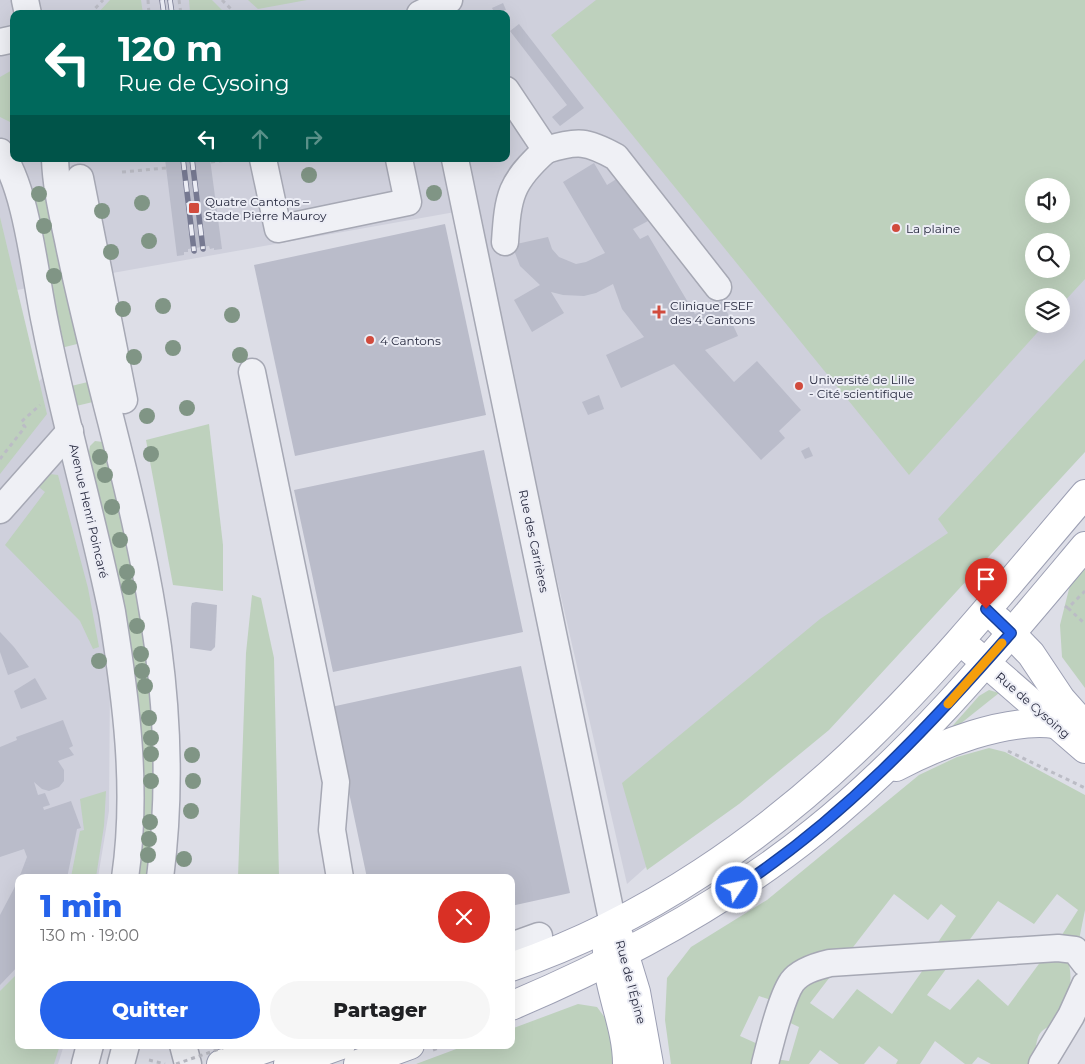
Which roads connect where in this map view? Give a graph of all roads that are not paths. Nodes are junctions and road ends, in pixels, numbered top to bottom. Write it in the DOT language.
graph roads {
  1 [pos="449,0"];
  2 [pos="428,10"];
  3 [pos="510,96"];
  4 [pos="546,150"];
  5 [pos="0,151"];
  6 [pos="55,162"];
  7 [pos="264,162"];
  8 [pos="400,162"];
  9 [pos="455,162"];
  10 [pos="80,178"];
  11 [pos="505,242"];
  12 [pos="718,288"];
  13 [pos="252,372"];
  14 [pos="124,400"];
  15 [pos="70,431"];
  16 [pos="1085,494"];
  17 [pos="0,510"];
  18 [pos="1085,546"];
  19 [pos="986,609"];
  20 [pos="1011,633"];
  21 [pos="960,640"];
  22 [pos="985,663"];
  23 [pos="1055,724"];
  24 [pos="1085,726"];
  25 [pos="1085,749"];
  26 [pos="871,782"];
  27 [pos="126,874"];
  28 [pos="160,874"];
  29 [pos="339,874"];
  30 [pos="613,924"];
  31 [pos="539,936"];
  32 [pos="617,957"];
  33 [pos="515,961"];
  34 [pos="1085,963"];
  35 [pos="1085,985"];
  36 [pos="515,1004"];
  37 [pos="89,1049"];
  38 [pos="125,1049"];
  39 [pos="184,1049"];
  40 [pos="264,1049"];
  41 [pos="330,1049"];
  42 [pos="399,1049"];
  43 [pos="85,1064"];
  44 [pos="121,1064"];
  45 [pos="188,1064"];
  46 [pos="221,1064"];
  47 [pos="288,1064"];
  48 [pos="358,1064"];
  49 [pos="627,1064"];
  50 [pos="649,1064"];
  51 [pos="765,1064"];
  52 [pos="1042,1064"];
  1 -- 2 [label="street"];
  3 -- 4 [label="street"];
  4 -- 11 [label="street"];
  4 -- 12 [label="street"];
  5 -- 15 [label="street, Avenue Henri Poincaré"];
  6 -- 28 [label="street"];
  7 -- 8 [label="street"];
  9 -- 30 [label="street, Rue des Carrières"];
  10 -- 14 [label="street"];
  13 -- 29 [label="street"];
  15 -- 17 [label="street"];
  15 -- 27 [label="street, Avenue Henri Poincaré"];
  16 -- 19 [label="main road"];
  18 -- 20 [label="main road"];
  19 -- 20 [label="main road, Rue de Cysoing"];
  19 -- 21 [label="main road"];
  20 -- 22 [label="main road"];
  20 -- 24 [label="main road, Rue de Cysoing"];
  21 -- 22 [label="main road, Rue de Cysoing"];
  21 -- 30 [label="main road"];
  22 -- 23 [label="main road, Rue de Cysoing"];
  22 -- 26 [label="main road"];
  23 -- 25 [label="main road, Rue de Cysoing"];
  23 -- 26 [label="main road"];
  26 -- 32 [label="main road"];
  30 -- 32 [label="main road, Rue de l'Épine"];
  30 -- 33 [label="main road"];
  31 -- 33 [label="street"];
  32 -- 36 [label="main road"];
  32 -- 49 [label="main road, Rue de l'Épine"];
  32 -- 50 [label="main road, Rue de l'Épine"];
  34 -- 51 [label="street"];
  35 -- 52 [label="street"];
  37 -- 43 [label="street"];
  38 -- 44 [label="street"];
  39 -- 45 [label="street"];
  40 -- 46 [label="main road"];
  41 -- 47 [label="main road"];
  42 -- 48 [label="main road"];
}
